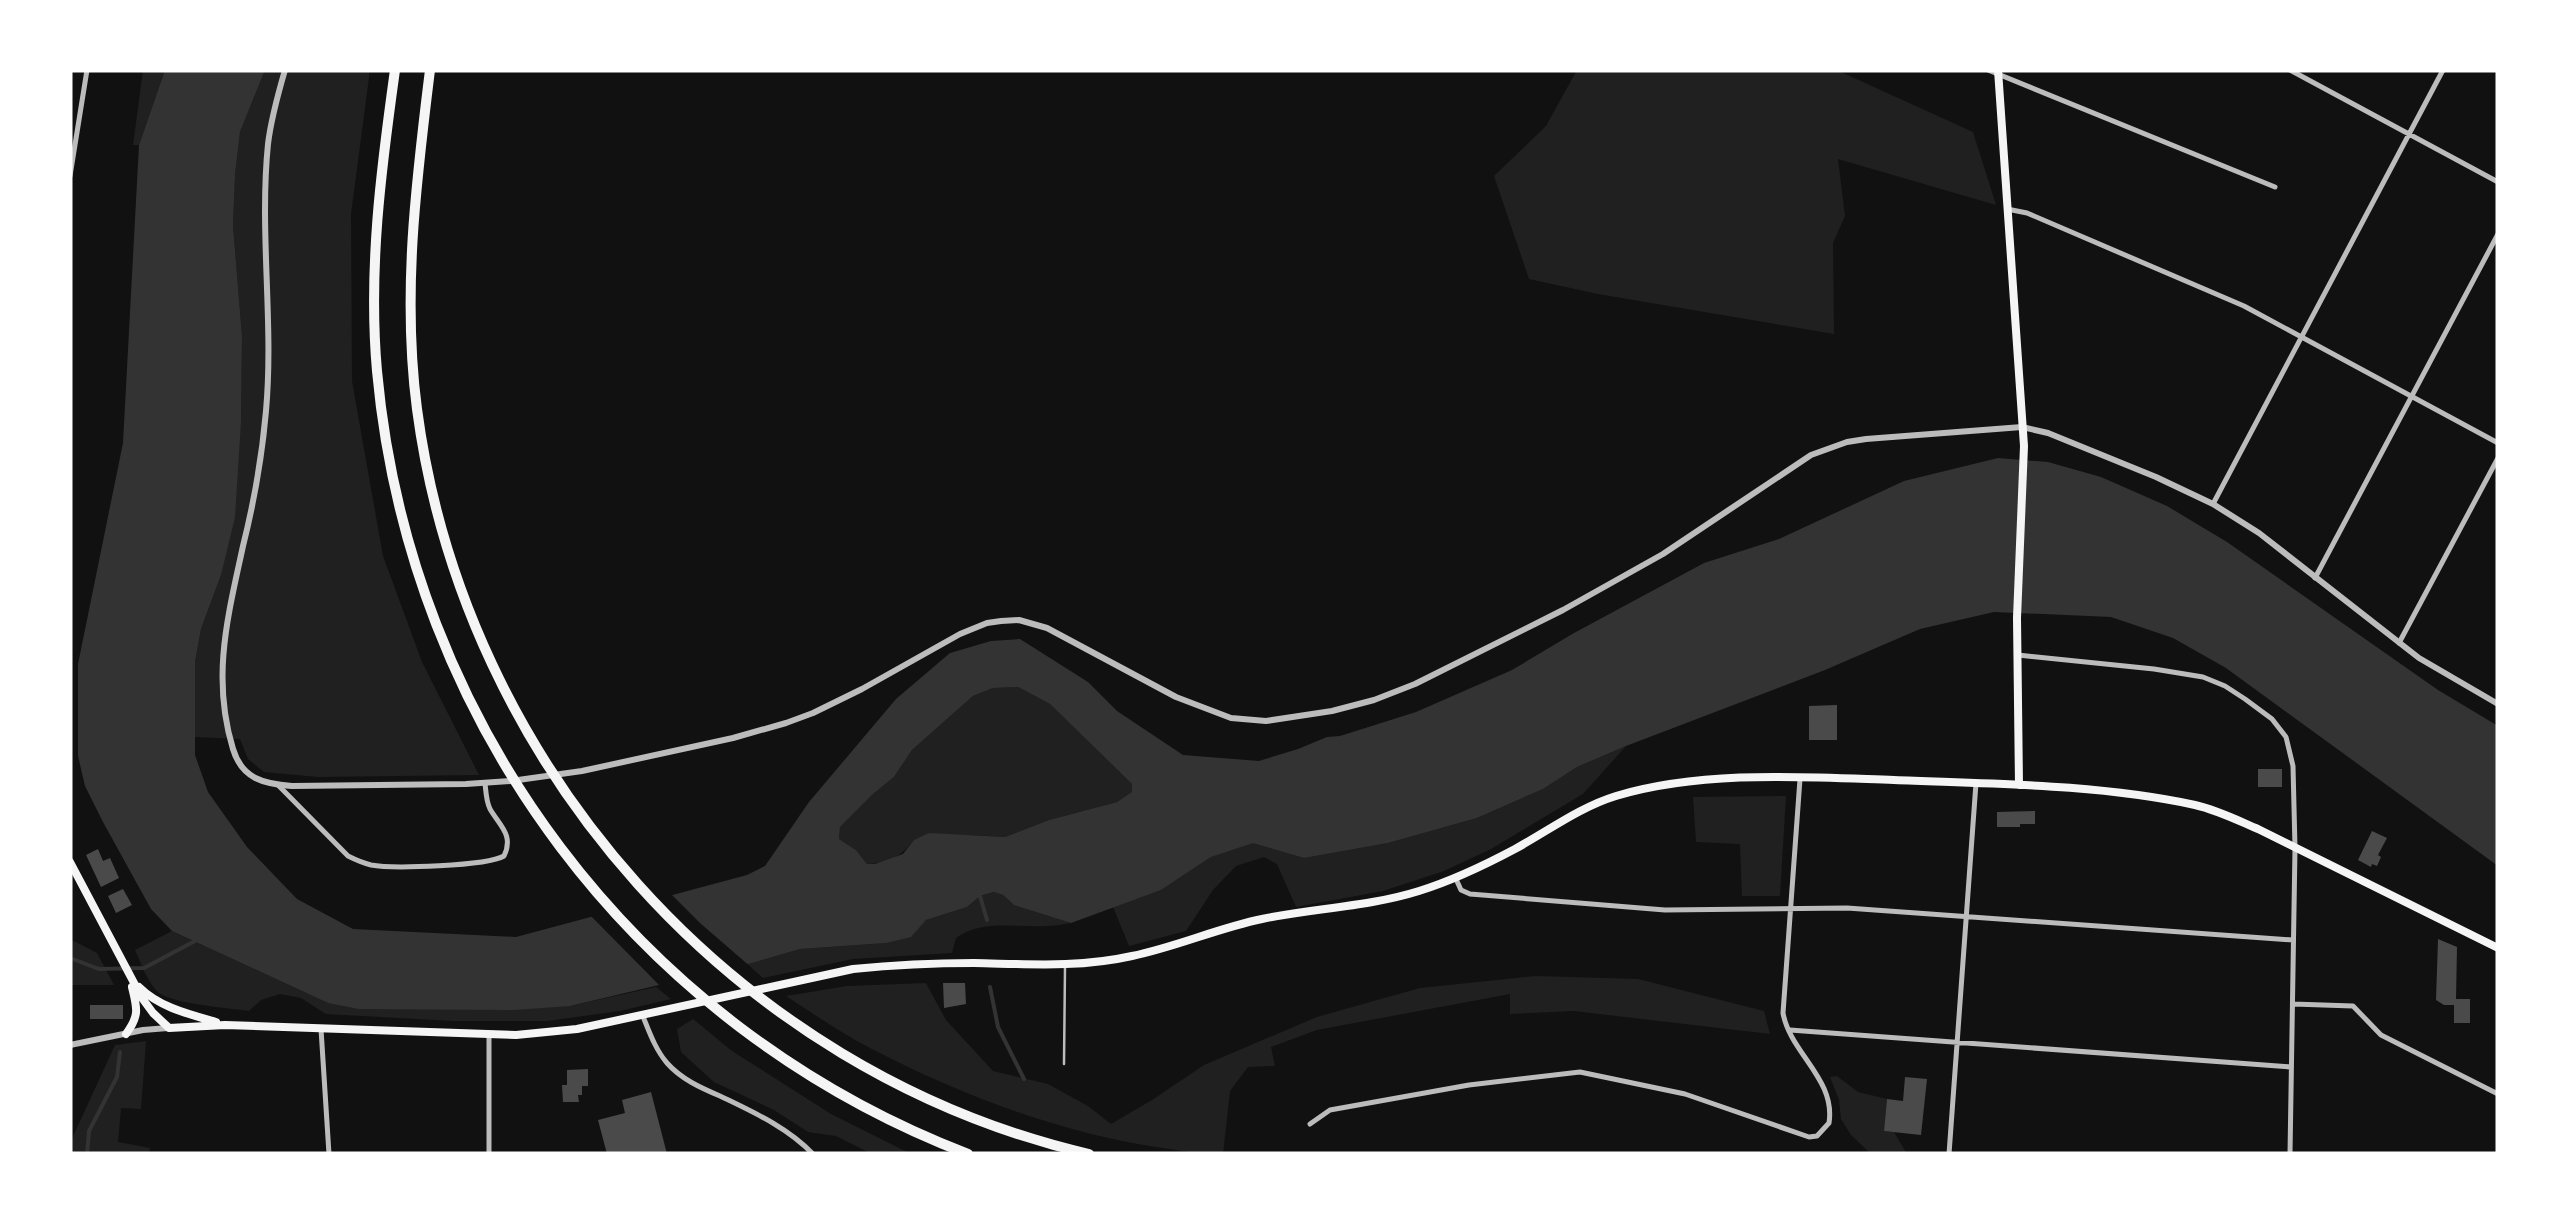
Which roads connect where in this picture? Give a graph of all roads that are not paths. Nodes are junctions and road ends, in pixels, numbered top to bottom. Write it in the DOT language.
graph roads {
  1 [pos="87,70"];
  2 [pos="285,70"];
  3 [pos="395,70"];
  4 [pos="430,70"];
  5 [pos="1988,70"];
  6 [pos="2290,70"];
  7 [pos="2443,70"];
  8 [pos="1999,72"];
  9 [pos="2408,134"];
  10 [pos="70,176"];
  11 [pos="2498,182"];
  12 [pos="2275,187"];
  13 [pos="2007,208"];
  14 [pos="2498,234"];
  15 [pos="2302,335"];
  16 [pos="2412,395"];
  17 [pos="2022,427"];
  18 [pos="2498,443"];
  19 [pos="2498,458"];
  20 [pos="2213,504"];
  21 [pos="2315,578"];
  22 [pos="2400,643"];
  23 [pos="2018,655"];
  24 [pos="2498,704"];
  25 [pos="1800,778"];
  26 [pos="485,783"];
  27 [pos="1976,783"];
  28 [pos="277,785"];
  29 [pos="2019,785"];
  30 [pos="2295,848"];
  31 [pos="70,862"];
  32 [pos="1455,877"];
  33 [pos="1790,909"];
  34 [pos="1966,916"];
  35 [pos="2293,940"];
  36 [pos="2498,948"];
  37 [pos="1065,965"];
  38 [pos="130,977"];
  39 [pos="2293,1004"];
  40 [pos="642,1014"];
  41 [pos="225,1025"];
  42 [pos="169,1028"];
  43 [pos="322,1029"];
  44 [pos="1788,1030"];
  45 [pos="126,1034"];
  46 [pos="489,1035"];
  47 [pos="1957,1042"];
  48 [pos="70,1045"];
  49 [pos="1064,1064"];
  50 [pos="2291,1067"];
  51 [pos="2498,1094"];
  52 [pos="1310,1124"];
  53 [pos="330,1154"];
  54 [pos="488,1154"];
  55 [pos="812,1154"];
  56 [pos="968,1154"];
  57 [pos="1089,1154"];
  58 [pos="1949,1154"];
  59 [pos="2290,1154"];
  1 -- 10 [label="street"];
  2 -- 28 [label="street"];
  3 -- 56 [label="highway"];
  4 -- 57 [label="highway"];
  5 -- 8 [label="street"];
  6 -- 9 [label="street"];
  7 -- 9 [label="street"];
  8 -- 12 [label="street"];
  8 -- 13 [label="main road"];
  9 -- 11 [label="street"];
  9 -- 15 [label="street"];
  13 -- 15 [label="street"];
  13 -- 17 [label="main road"];
  14 -- 16 [label="street"];
  15 -- 16 [label="street"];
  15 -- 20 [label="street"];
  16 -- 18 [label="street"];
  16 -- 21 [label="street"];
  17 -- 20 [label="street"];
  17 -- 23 [label="main road"];
  17 -- 26 [label="street"];
  19 -- 22 [label="street"];
  20 -- 21 [label="street"];
  21 -- 22 [label="street"];
  22 -- 24 [label="street"];
  23 -- 29 [label="main road"];
  23 -- 30 [label="street"];
  25 -- 27 [label="main road"];
  25 -- 32 [label="main road"];
  25 -- 33 [label="street"];
  26 -- 28 [label="street"];
  26 -- 28 [label="street"];
  27 -- 29 [label="main road"];
  27 -- 34 [label="street"];
  29 -- 30 [label="main road"];
  30 -- 35 [label="street"];
  30 -- 36 [label="main road"];
  31 -- 38 [label="main road"];
  32 -- 33 [label="street"];
  32 -- 37 [label="main road"];
  33 -- 34 [label="street"];
  33 -- 44 [label="street"];
  34 -- 35 [label="street"];
  34 -- 47 [label="street"];
  35 -- 39 [label="street"];
  37 -- 40 [label="main road"];
  37 -- 49 [label="lane"];
  38 -- 41 [label="main road"];
  38 -- 42 [label="main road"];
  38 -- 45 [label="main road"];
  39 -- 50 [label="street"];
  39 -- 51 [label="street"];
  40 -- 46 [label="main road"];
  40 -- 55 [label="street"];
  41 -- 42 [label="main road"];
  41 -- 43 [label="main road"];
  42 -- 45 [label="street"];
  43 -- 46 [label="main road"];
  43 -- 53 [label="street"];
  44 -- 47 [label="street"];
  44 -- 52 [label="street"];
  45 -- 48 [label="street"];
  46 -- 54 [label="street"];
  47 -- 50 [label="street"];
  47 -- 58 [label="street"];
  50 -- 59 [label="street"];
}
